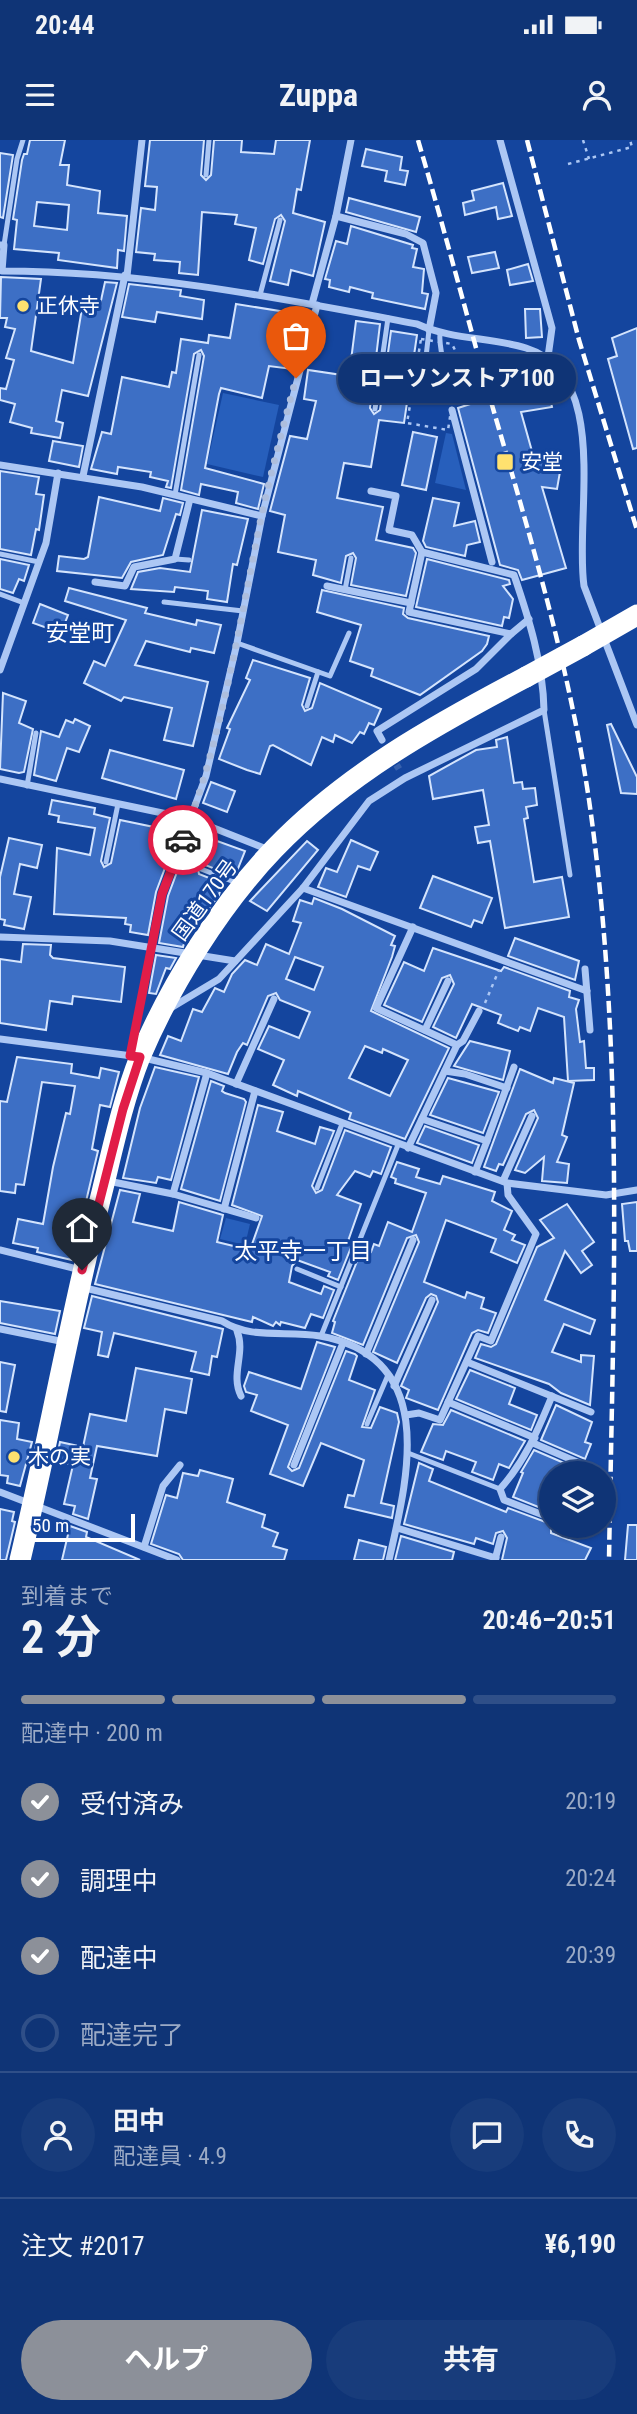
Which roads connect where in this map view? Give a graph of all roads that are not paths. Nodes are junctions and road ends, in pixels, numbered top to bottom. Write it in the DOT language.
graph roads {
  1 [pos="23,140"];
  2 [pos="142,140"];
  3 [pos="209,140"];
  4 [pos="351,140"];
  5 [pos="500,140"];
  6 [pos="206,175"];
  7 [pos="336,216"];
  8 [pos="280,220"];
  9 [pos="2,245"];
  10 [pos="126,276"];
  11 [pos="260,295"];
  12 [pos="314,304"];
  13 [pos="388,318"];
  14 [pos="429,330"];
  15 [pos="440,333"];
  16 [pos="199,355"];
  17 [pos="548,357"];
  18 [pos="375,409"];
  19 [pos="452,410"];
  20 [pos="0,465"];
  21 [pos="58,473"];
  22 [pos="83,476"];
  23 [pos="371,491"];
  24 [pos="175,495"];
  25 [pos="190,499"];
  26 [pos="262,516"];
  27 [pos="422,552"];
  28 [pos="0,554"];
  29 [pos="352,558"];
  30 [pos="175,559"];
  31 [pos="188,560"];
  32 [pos="39,562"];
  33 [pos="492,562"];
  34 [pos="95,582"];
  35 [pos="327,586"];
  36 [pos="345,590"];
  37 [pos="0,594"];
  38 [pos="164,601"];
  39 [pos="24,603"];
  40 [pos="411,603"];
  41 [pos="243,611"];
  42 [pos="635,616"];
  43 [pos="529,619"];
  44 [pos="349,633"];
  45 [pos="511,634"];
  46 [pos="592,640"];
  47 [pos="0,641"];
  48 [pos="237,643"];
  49 [pos="9,645"];
  50 [pos="0,670"];
  51 [pos="318,673"];
  52 [pos="307,706"];
  53 [pos="544,710"];
  54 [pos="637,725"];
  55 [pos="36,733"];
  56 [pos="382,740"];
  57 [pos="399,769"];
  58 [pos="405,778"];
  59 [pos="0,779"];
  60 [pos="27,786"];
  61 [pos="118,804"];
  62 [pos="191,819"];
  63 [pos="272,851"];
  64 [pos="106,862"];
  65 [pos="201,869"];
  66 [pos="570,875"];
  67 [pos="244,886"];
  68 [pos="303,888"];
  69 [pos="413,927"];
  70 [pos="0,937"];
  71 [pos="150,946"];
  72 [pos="195,954"];
  73 [pos="235,961"];
  74 [pos="585,969"];
  75 [pos="448,981"];
  76 [pos="587,991"];
  77 [pos="274,999"];
  78 [pos="479,1011"];
  79 [pos="163,1013"];
  80 [pos="425,1030"];
  81 [pos="590,1030"];
  82 [pos="0,1039"];
  83 [pos="457,1045"];
  84 [pos="135,1056"];
  85 [pos="514,1067"];
  86 [pos="445,1071"];
  87 [pos="207,1073"];
  88 [pos="236,1084"];
  89 [pos="507,1088"];
  90 [pos="255,1091"];
  91 [pos="532,1116"];
  92 [pos="422,1119"];
  93 [pos="342,1124"];
  94 [pos="486,1141"];
  95 [pos="398,1145"];
  96 [pos="408,1148"];
  97 [pos="475,1172"];
  98 [pos="105,1180"];
  99 [pos="505,1182"];
  100 [pos="317,1188"];
  101 [pos="637,1190"];
  102 [pos="173,1194"];
  103 [pos="224,1209"];
  104 [pos="256,1219"];
  105 [pos="413,1240"];
  106 [pos="0,1250"];
  107 [pos="297,1269"];
  108 [pos="80,1278"];
  109 [pos="341,1287"];
  110 [pos="432,1300"];
  111 [pos="0,1329"];
  112 [pos="237,1331"];
  113 [pos="321,1336"];
  114 [pos="66,1342"];
  115 [pos="343,1343"];
  116 [pos="366,1354"];
  117 [pos="467,1362"];
  118 [pos="388,1375"];
  119 [pos="394,1386"];
  120 [pos="241,1396"];
  121 [pos="552,1396"];
  122 [pos="449,1402"];
  123 [pos="591,1412"];
  124 [pos="406,1415"];
  125 [pos="368,1424"];
  126 [pos="534,1441"];
  127 [pos="408,1453"];
  128 [pos="576,1461"];
  129 [pos="180,1465"];
  130 [pos="294,1465"];
  131 [pos="500,1489"];
  132 [pos="0,1492"];
  133 [pos="34,1504"];
  134 [pos="539,1513"];
  135 [pos="397,1528"];
  136 [pos="501,1537"];
  137 [pos="144,1547"];
  138 [pos="464,1549"];
  139 [pos="495,1559"];
  140 [pos="20,1560"];
  141 [pos="177,1560"];
  142 [pos="389,1560"];
  143 [pos="461,1560"];
  1 -- 9 [label="lane"];
  2 -- 10 [label="street"];
  3 -- 6 [label="lane"];
  4 -- 7 [label="street"];
  5 -- 17 [label="street"];
  7 -- 12 [label="street"];
  7 -- 14 [label="street"];
  8 -- 11 [label="lane"];
  9 -- 10 [label="street"];
  10 -- 11 [label="street"];
  10 -- 22 [label="street"];
  11 -- 12 [label="street"];
  12 -- 13 [label="street"];
  12 -- 26 [label="street"];
  13 -- 14 [label="street"];
  13 -- 18 [label="lane"];
  14 -- 15 [label="street"];
  14 -- 15 [label="lane"];
  15 -- 17 [label="street"];
  16 -- 24 [label="lane"];
  17 -- 46 [label="street"];
  19 -- 33 [label="street"];
  20 -- 21 [label="street"];
  21 -- 22 [label="street"];
  21 -- 32 [label="street"];
  22 -- 24 [label="street"];
  23 -- 27 [label="street"];
  24 -- 25 [label="street"];
  25 -- 26 [label="street"];
  25 -- 30 [label="street"];
  26 -- 41 [label="street"];
  27 -- 40 [label="street"];
  27 -- 43 [label="street"];
  28 -- 32 [label="lane"];
  29 -- 36 [label="lane"];
  30 -- 31 [label="lane"];
  30 -- 34 [label="street"];
  32 -- 39 [label="street"];
  35 -- 36 [label="street"];
  36 -- 40 [label="street"];
  37 -- 39 [label="lane"];
  38 -- 41 [label="lane"];
  39 -- 49 [label="street"];
  40 -- 45 [label="street"];
  41 -- 48 [label="street"];
  42 -- 46 [label="highway, 国道170号"];
  43 -- 45 [label="street"];
  43 -- 53 [label="street"];
  44 -- 51 [label="lane"];
  45 -- 56 [label="street"];
  46 -- 54 [label="street"];
  46 -- 63 [label="highway, 国道170号, bridge"];
  47 -- 49 [label="lane"];
  48 -- 51 [label="lane"];
  48 -- 62 [label="street"];
  49 -- 50 [label="street"];
  51 -- 52 [label="lane"];
  53 -- 58 [label="street"];
  53 -- 66 [label="lane"];
  55 -- 60 [label="lane"];
  57 -- 58 [label="street"];
  58 -- 68 [label="street"];
  59 -- 60 [label="street"];
  60 -- 61 [label="street"];
  61 -- 62 [label="street"];
  61 -- 64 [label="lane"];
  62 -- 63 [label="street"];
  62 -- 71 [label="street"];
  63 -- 67 [label="highway, 国道170号"];
  65 -- 67 [label="lane"];
  67 -- 72 [label="highway, 国道170号"];
  68 -- 69 [label="street"];
  68 -- 73 [label="street"];
  69 -- 76 [label="street"];
  69 -- 80 [label="street"];
  70 -- 71 [label="street"];
  71 -- 72 [label="street"];
  71 -- 84 [label="street"];
  72 -- 73 [label="street"];
  72 -- 79 [label="highway, 国道170号"];
  73 -- 79 [label="street"];
  74 -- 76 [label="street"];
  75 -- 80 [label="street"];
  76 -- 81 [label="street"];
  77 -- 88 [label="street"];
  78 -- 83 [label="street"];
  79 -- 84 [label="highway, 国道170号"];
  80 -- 83 [label="street"];
  82 -- 84 [label="street"];
  83 -- 86 [label="street"];
  84 -- 87 [label="street"];
  84 -- 98 [label="highway, 国道170号"];
  85 -- 89 [label="street"];
  86 -- 89 [label="street"];
  86 -- 92 [label="street"];
  87 -- 88 [label="street"];
  87 -- 102 [label="street"];
  88 -- 90 [label="street"];
  89 -- 94 [label="street"];
  90 -- 93 [label="street"];
  90 -- 103 [label="street"];
  91 -- 99 [label="street"];
  92 -- 94 [label="street"];
  92 -- 96 [label="street"];
  93 -- 95 [label="street"];
  93 -- 100 [label="lane"];
  94 -- 97 [label="street"];
  95 -- 96 [label="street"];
  95 -- 109 [label="lane"];
  96 -- 97 [label="street"];
  97 -- 99 [label="street"];
  98 -- 102 [label="street"];
  98 -- 108 [label="highway, 国道170号"];
  99 -- 101 [label="street"];
  99 -- 117 [label="street"];
  102 -- 103 [label="street"];
  103 -- 104 [label="street"];
  105 -- 116 [label="street"];
  106 -- 108 [label="street"];
  107 -- 109 [label="lane"];
  108 -- 112 [label="street"];
  108 -- 114 [label="highway, 国道170号"];
  109 -- 113 [label="lane"];
  110 -- 119 [label="street"];
  111 -- 114 [label="street"];
  112 -- 113 [label="street"];
  112 -- 120 [label="street"];
  113 -- 115 [label="street"];
  114 -- 133 [label="highway, 国道170号"];
  115 -- 116 [label="street"];
  115 -- 130 [label="street"];
  116 -- 118 [label="street"];
  117 -- 121 [label="street"];
  117 -- 122 [label="street"];
  118 -- 119 [label="street"];
  118 -- 125 [label="lane"];
  119 -- 124 [label="street"];
  121 -- 123 [label="street"];
  121 -- 126 [label="street"];
  122 -- 124 [label="street"];
  122 -- 126 [label="street"];
  124 -- 127 [label="street"];
  126 -- 128 [label="street"];
  126 -- 131 [label="street"];
  127 -- 131 [label="lane"];
  127 -- 135 [label="street"];
  129 -- 137 [label="street"];
  131 -- 134 [label="street"];
  132 -- 133 [label="street"];
  133 -- 137 [label="street"];
  133 -- 140 [label="highway, 国道170号"];
  135 -- 138 [label="street"];
  135 -- 142 [label="street"];
  136 -- 139 [label="street"];
  137 -- 141 [label="street"];
  138 -- 139 [label="street"];
  138 -- 143 [label="street"];
}
